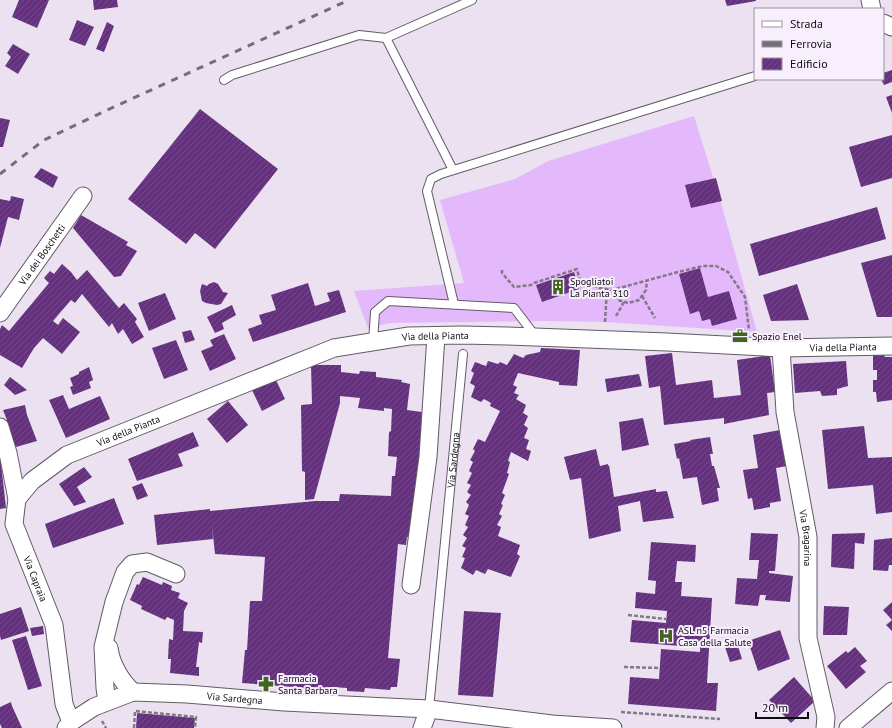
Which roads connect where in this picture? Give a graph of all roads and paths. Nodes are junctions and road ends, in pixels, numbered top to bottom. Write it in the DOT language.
graph roads {
  1 [pos="472,0"];
  2 [pos="386,38"];
  3 [pos="754,76"];
  4 [pos="224,80"];
  5 [pos="452,170"];
  6 [pos="82,196"];
  7 [pos="502,270"];
  8 [pos="647,281"];
  9 [pos="607,290"];
  10 [pos="612,290"];
  11 [pos="642,296"];
  12 [pos="624,302"];
  13 [pos="454,304"];
  14 [pos="0,313"];
  15 [pos="616,316"];
  16 [pos="656,318"];
  17 [pos="604,322"];
  18 [pos="436,336"];
  19 [pos="536,337"];
  20 [pos="373,342"];
  21 [pos="751,346"];
  22 [pos="892,346"];
  23 [pos="781,348"];
  24 [pos="463,354"];
  25 [pos="0,427"];
  26 [pos="17,499"];
  27 [pos="176,574"];
  28 [pos="412,585"];
  29 [pos="628,615"];
  30 [pos="666,619"];
  31 [pos="107,632"];
  32 [pos="624,667"];
  33 [pos="659,668"];
  34 [pos="892,691"];
  35 [pos="133,692"];
  36 [pos="107,701"];
  37 [pos="429,709"];
  38 [pos="621,712"];
  39 [pos="720,719"];
  40 [pos="69,725"];
  41 [pos="134,728"];
  42 [pos="195,728"];
  43 [pos="422,728"];
  44 [pos="613,728"];
  45 [pos="825,728"];
  46 [pos="848,728"];
  1 -- 2 [label="lane"];
  2 -- 4 [label="lane"];
  2 -- 5 [label="lane"];
  3 -- 5 [label="lane"];
  5 -- 13 [label="lane"];
  6 -- 14 [label="street, Via dei Boschetti"];
  7 -- 9 [label="path"];
  8 -- 10 [label="path"];
  8 -- 11 [label="path"];
  8 -- 21 [label="path"];
  9 -- 10 [label="path"];
  9 -- 17 [label="path"];
  10 -- 12 [label="path"];
  11 -- 12 [label="path"];
  11 -- 16 [label="path"];
  12 -- 15 [label="path"];
  13 -- 19 [label="lane"];
  13 -- 20 [label="lane"];
  18 -- 19 [label="street, Via della Pianta"];
  18 -- 20 [label="street, Via della Pianta"];
  18 -- 28 [label="street"];
  19 -- 21 [label="street, Via della Pianta"];
  20 -- 26 [label="street, Via della Pianta"];
  21 -- 23 [label="street, Via della Pianta"];
  22 -- 23 [label="street, Via della Pianta"];
  23 -- 45 [label="street, Via Bragarina"];
  24 -- 37 [label="lane, Via Sardegna"];
  25 -- 26 [label="street, Via Capraia"];
  26 -- 40 [label="street, Via Capraia"];
  27 -- 31 [label="street"];
  29 -- 30 [label="path"];
  31 -- 35 [label="street"];
  31 -- 36 [label="street"];
  32 -- 33 [label="path"];
  34 -- 46 [label="street"];
  35 -- 36 [label="street, Via Sardegna"];
  35 -- 37 [label="street, Via Sardegna"];
  36 -- 40 [label="street, Via Sardegna"];
  37 -- 43 [label="street"];
  37 -- 44 [label="street, Via Sardegna"];
  38 -- 39 [label="path"];
  41 -- 42 [label="path"];
}
